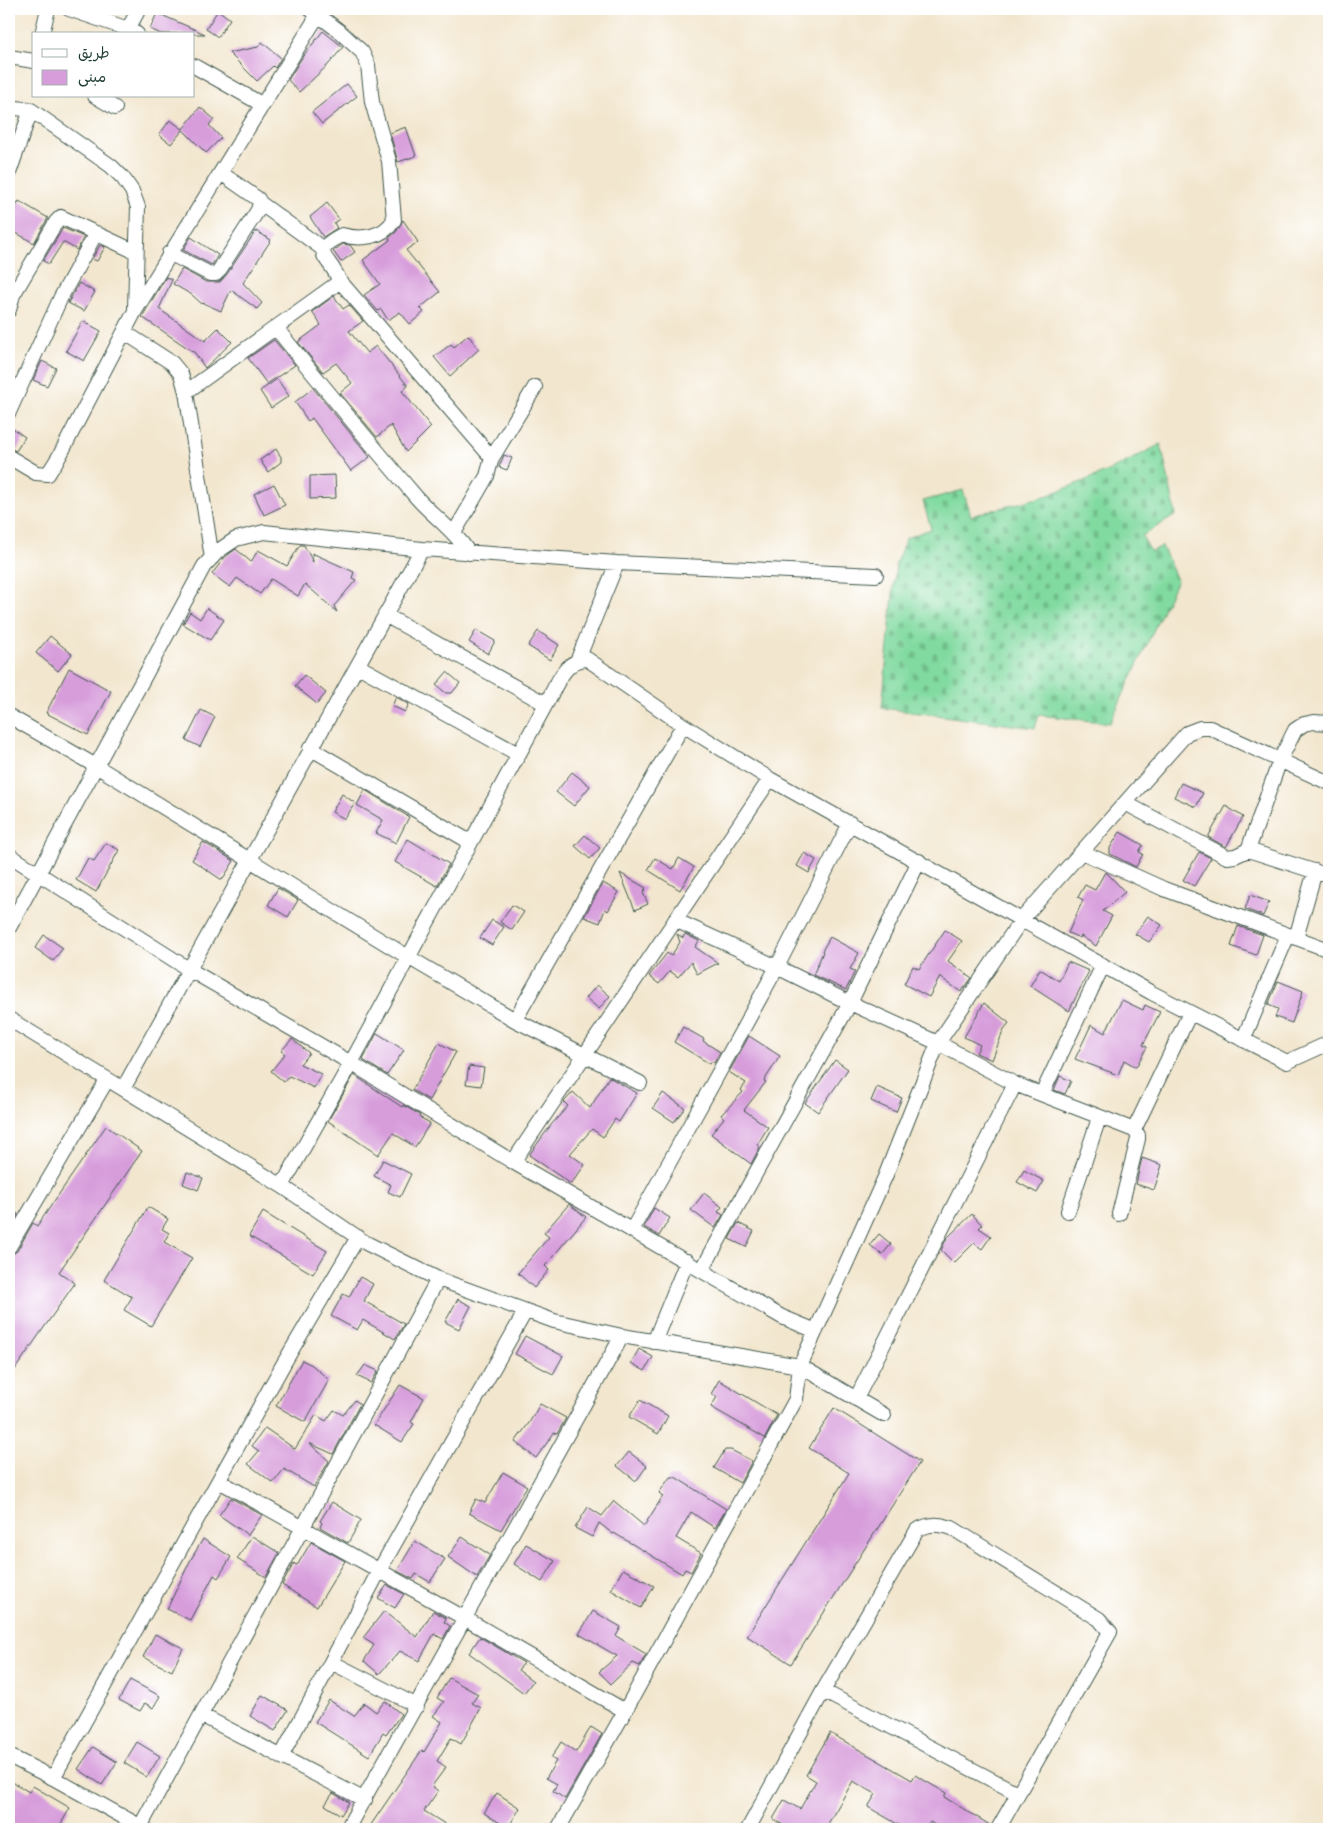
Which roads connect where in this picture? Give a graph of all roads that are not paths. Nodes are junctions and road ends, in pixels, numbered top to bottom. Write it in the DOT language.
graph roads {
  1 [pos="48,9"];
  2 [pos="69,9"];
  3 [pos="139,9"];
  4 [pos="314,12"];
  5 [pos="133,31"];
  6 [pos="42,32"];
  7 [pos="9,57"];
  8 [pos="32,61"];
  9 [pos="195,67"];
  10 [pos="98,98"];
  11 [pos="263,105"];
  12 [pos="9,108"];
  13 [pos="115,108"];
  14 [pos="31,110"];
  15 [pos="9,173"];
  16 [pos="221,173"];
  17 [pos="260,203"];
  18 [pos="96,233"];
  19 [pos="323,249"];
  20 [pos="136,252"];
  21 [pos="169,253"];
  22 [pos="339,280"];
  23 [pos="9,310"];
  24 [pos="135,311"];
  25 [pos="276,328"];
  26 [pos="124,332"];
  27 [pos="535,387"];
  28 [pos="186,392"];
  29 [pos="9,412"];
  30 [pos="9,457"];
  31 [pos="492,458"];
  32 [pos="454,533"];
  33 [pos="422,549"];
  34 [pos="469,553"];
  35 [pos="212,558"];
  36 [pos="617,563"];
  37 [pos="876,575"];
  38 [pos="385,615"];
  39 [pos="578,659"];
  40 [pos="358,666"];
  41 [pos="546,704"];
  42 [pos="9,716"];
  43 [pos="1329,723"];
  44 [pos="683,725"];
  45 [pos="310,748"];
  46 [pos="518,754"];
  47 [pos="1280,760"];
  48 [pos="96,766"];
  49 [pos="770,779"];
  50 [pos="1329,783"];
  51 [pos="1125,803"];
  52 [pos="850,823"];
  53 [pos="470,842"];
  54 [pos="1248,850"];
  55 [pos="1082,852"];
  56 [pos="9,855"];
  57 [pos="249,859"];
  58 [pos="919,861"];
  59 [pos="1315,871"];
  60 [pos="39,873"];
  61 [pos="1329,876"];
  62 [pos="1022,919"];
  63 [pos="676,920"];
  64 [pos="9,928"];
  65 [pos="1292,936"];
  66 [pos="1329,950"];
  67 [pos="408,957"];
  68 [pos="1103,965"];
  69 [pos="776,967"];
  70 [pos="190,970"];
  71 [pos="850,1003"];
  72 [pos="1190,1013"];
  73 [pos="9,1019"];
  74 [pos="515,1020"];
  75 [pos="1243,1040"];
  76 [pos="938,1043"];
  77 [pos="1329,1043"];
  78 [pos="585,1056"];
  79 [pos="350,1063"];
  80 [pos="107,1080"];
  81 [pos="640,1084"];
  82 [pos="1015,1084"];
  83 [pos="123,1089"];
  84 [pos="1042,1094"];
  85 [pos="1099,1118"];
  86 [pos="1134,1130"];
  87 [pos="513,1162"];
  88 [pos="282,1186"];
  89 [pos="1068,1211"];
  90 [pos="1119,1214"];
  91 [pos="632,1230"];
  92 [pos="358,1237"];
  93 [pos="9,1247"];
  94 [pos="687,1261"];
  95 [pos="702,1270"];
  96 [pos="438,1280"];
  97 [pos="526,1312"];
  98 [pos="816,1331"];
  99 [pos="622,1336"];
  100 [pos="654,1342"];
  101 [pos="800,1366"];
  102 [pos="856,1399"];
  103 [pos="884,1415"];
  104 [pos="218,1481"];
  105 [pos="303,1529"];
  106 [pos="379,1571"];
  107 [pos="466,1619"];
  108 [pos="331,1662"];
  109 [pos="823,1691"];
  110 [pos="417,1706"];
  111 [pos="625,1711"];
  112 [pos="201,1715"];
  113 [pos="9,1756"];
  114 [pos="281,1757"];
  115 [pos="53,1778"];
  116 [pos="1018,1794"];
  117 [pos="365,1800"];
  118 [pos="143,1828"];
  119 [pos="347,1829"];
  120 [pos="558,1829"];
  121 [pos="748,1829"];
  122 [pos="998,1829"];
  1 -- 6 [label="street"];
  2 -- 5 [label="street"];
  3 -- 5 [label="street"];
  4 -- 11 [label="street"];
  4 -- 19 [label="street"];
  7 -- 8 [label="street"];
  9 -- 11 [label="street"];
  10 -- 13 [label="street"];
  11 -- 16 [label="street"];
  12 -- 14 [label="street"];
  14 -- 15 [label="street"];
  14 -- 20 [label="street"];
  16 -- 17 [label="street"];
  16 -- 21 [label="street"];
  17 -- 19 [label="street"];
  17 -- 21 [label="street"];
  18 -- 20 [label="street"];
  18 -- 23 [label="street"];
  18 -- 29 [label="street"];
  19 -- 22 [label="street"];
  20 -- 24 [label="street"];
  21 -- 24 [label="street"];
  22 -- 25 [label="street"];
  22 -- 31 [label="street"];
  24 -- 26 [label="street"];
  25 -- 28 [label="street"];
  25 -- 32 [label="street"];
  26 -- 28 [label="street"];
  26 -- 30 [label="street"];
  27 -- 31 [label="street"];
  28 -- 35 [label="street"];
  31 -- 32 [label="street"];
  32 -- 34 [label="street"];
  33 -- 34 [label="street"];
  33 -- 35 [label="street"];
  33 -- 38 [label="street"];
  34 -- 36 [label="street"];
  35 -- 48 [label="street"];
  36 -- 37 [label="street"];
  36 -- 39 [label="street"];
  38 -- 40 [label="street"];
  38 -- 41 [label="street"];
  39 -- 41 [label="street"];
  39 -- 44 [label="street"];
  40 -- 45 [label="street"];
  40 -- 46 [label="street"];
  41 -- 46 [label="street"];
  42 -- 48 [label="street"];
  43 -- 47 [label="street"];
  44 -- 49 [label="street"];
  44 -- 74 [label="street"];
  45 -- 53 [label="street"];
  45 -- 57 [label="street"];
  46 -- 53 [label="street"];
  47 -- 50 [label="street"];
  47 -- 51 [label="street"];
  47 -- 54 [label="street"];
  48 -- 57 [label="street"];
  48 -- 60 [label="street"];
  49 -- 52 [label="street"];
  49 -- 63 [label="street"];
  51 -- 54 [label="street"];
  51 -- 55 [label="street"];
  52 -- 58 [label="street"];
  52 -- 69 [label="street"];
  53 -- 67 [label="street"];
  54 -- 59 [label="street"];
  55 -- 62 [label="street"];
  55 -- 65 [label="street"];
  56 -- 60 [label="street"];
  57 -- 67 [label="street"];
  57 -- 70 [label="street"];
  58 -- 62 [label="street"];
  58 -- 71 [label="street"];
  59 -- 61 [label="street"];
  59 -- 65 [label="street"];
  60 -- 64 [label="street"];
  60 -- 70 [label="street"];
  62 -- 68 [label="street"];
  62 -- 76 [label="street"];
  63 -- 69 [label="street"];
  63 -- 78 [label="street"];
  65 -- 66 [label="street"];
  65 -- 75 [label="street"];
  67 -- 74 [label="street"];
  67 -- 79 [label="street"];
  68 -- 72 [label="street"];
  68 -- 84 [label="street"];
  69 -- 71 [label="street"];
  69 -- 91 [label="street"];
  70 -- 79 [label="street"];
  70 -- 83 [label="street"];
  71 -- 76 [label="street"];
  71 -- 95 [label="street"];
  72 -- 75 [label="street"];
  72 -- 86 [label="street"];
  73 -- 80 [label="street"];
  74 -- 78 [label="street"];
  75 -- 77 [label="street"];
  76 -- 82 [label="street"];
  76 -- 98 [label="street"];
  78 -- 81 [label="street"];
  78 -- 87 [label="street"];
  79 -- 87 [label="street"];
  79 -- 88 [label="street"];
  80 -- 83 [label="street"];
  80 -- 93 [label="street"];
  82 -- 84 [label="street"];
  82 -- 102 [label="street"];
  83 -- 88 [label="street"];
  84 -- 85 [label="street"];
  85 -- 86 [label="street"];
  85 -- 89 [label="street"];
  86 -- 90 [label="street"];
  87 -- 91 [label="street"];
  88 -- 92 [label="street"];
  91 -- 94 [label="street"];
  92 -- 96 [label="street"];
  92 -- 104 [label="street"];
  94 -- 95 [label="street"];
  94 -- 100 [label="street"];
  95 -- 98 [label="street"];
  96 -- 97 [label="street"];
  96 -- 105 [label="street"];
  97 -- 99 [label="street"];
  97 -- 106 [label="street"];
  98 -- 101 [label="street"];
  99 -- 100 [label="street"];
  99 -- 107 [label="street"];
  100 -- 101 [label="street"];
  101 -- 102 [label="street"];
  101 -- 111 [label="street"];
  102 -- 103 [label="street"];
  104 -- 105 [label="street"];
  104 -- 115 [label="street"];
  105 -- 106 [label="street"];
  105 -- 112 [label="street"];
  106 -- 107 [label="street"];
  106 -- 108 [label="street"];
  107 -- 110 [label="street"];
  107 -- 111 [label="street"];
  108 -- 110 [label="street"];
  108 -- 114 [label="street"];
  109 -- 116 [label="street"];
  109 -- 116 [label="street"];
  109 -- 121 [label="street"];
  110 -- 117 [label="street"];
  111 -- 120 [label="street"];
  112 -- 114 [label="street"];
  112 -- 118 [label="street"];
  113 -- 115 [label="street"];
  114 -- 117 [label="street"];
  115 -- 118 [label="street"];
  116 -- 122 [label="street"];
  117 -- 119 [label="street"];
}
